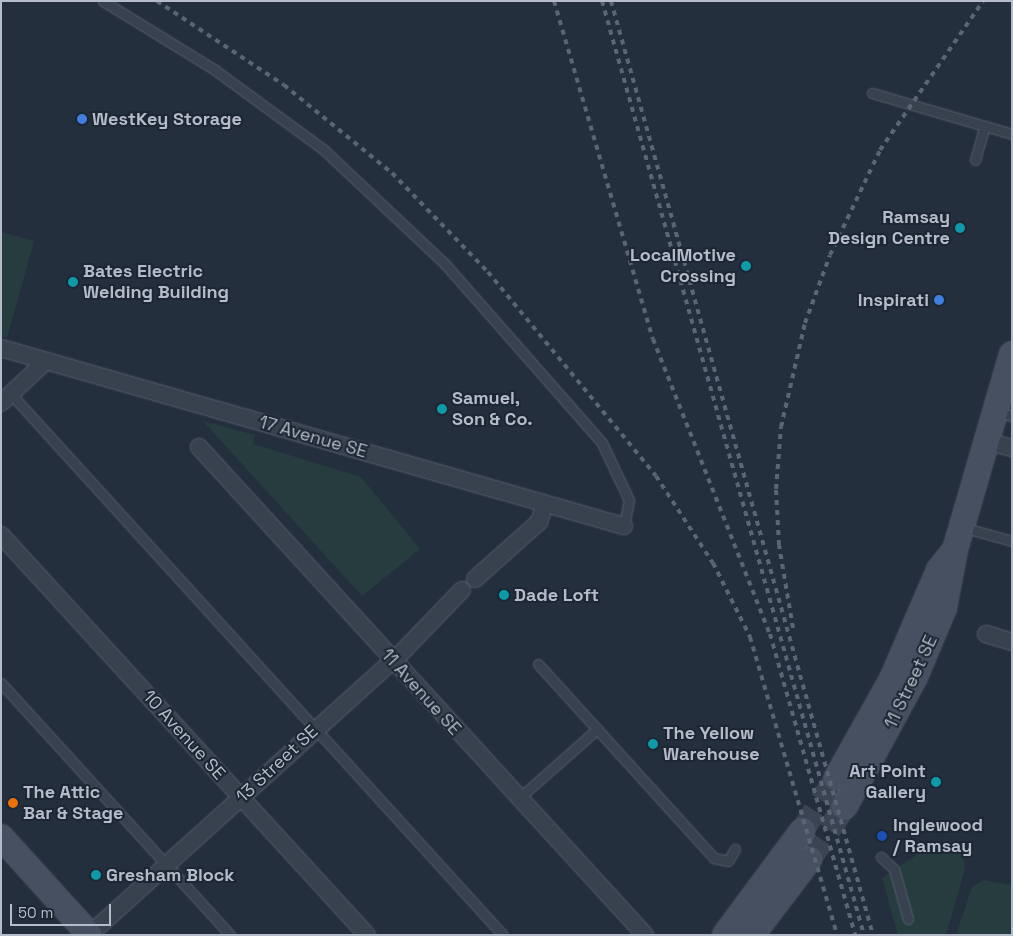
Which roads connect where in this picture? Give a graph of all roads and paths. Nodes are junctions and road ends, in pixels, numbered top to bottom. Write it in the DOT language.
graph roads {
  1 [pos="103,1"];
  2 [pos="872,93"];
  3 [pos="984,126"];
  4 [pos="1012,134"];
  5 [pos="975,160"];
  6 [pos="1,348"];
  7 [pos="46,361"];
  8 [pos="1010,363"];
  9 [pos="6,398"];
  10 [pos="1004,414"];
  11 [pos="987,441"];
  12 [pos="199,447"];
  13 [pos="1012,448"];
  14 [pos="545,504"];
  15 [pos="624,526"];
  16 [pos="962,527"];
  17 [pos="1,535"];
  18 [pos="1012,541"];
  19 [pos="955,550"];
  20 [pos="475,579"];
  21 [pos="462,590"];
  22 [pos="986,634"];
  23 [pos="1012,642"];
  24 [pos="392,660"];
  25 [pos="538,664"];
  26 [pos="1,683"];
  27 [pos="315,728"];
  28 [pos="597,729"];
  29 [pos="837,777"];
  30 [pos="241,797"];
  31 [pos="518,799"];
  32 [pos="845,806"];
  33 [pos="802,832"];
  34 [pos="1,837"];
  35 [pos="735,850"];
  36 [pos="881,857"];
  37 [pos="809,860"];
  38 [pos="168,864"];
  39 [pos="908,919"];
  40 [pos="90,935"];
  41 [pos="230,935"];
  42 [pos="367,935"];
  43 [pos="503,935"];
  44 [pos="645,935"];
  45 [pos="726,935"];
  46 [pos="752,935"];
  1 -- 15 [label="lane"];
  2 -- 3 [label="lane"];
  3 -- 4 [label="lane"];
  3 -- 5 [label="lane"];
  6 -- 7 [label="street, 17 Avenue SE"];
  7 -- 9 [label="street"];
  7 -- 14 [label="street, 17 Avenue SE"];
  8 -- 10 [label="street, 11 Street SE"];
  9 -- 27 [label="lane"];
  10 -- 11 [label="street, 11 Street SE"];
  11 -- 13 [label="street"];
  11 -- 16 [label="street, 11 Street SE"];
  12 -- 24 [label="street, 11 Avenue SE"];
  14 -- 15 [label="street, 17 Avenue SE"];
  14 -- 20 [label="street"];
  16 -- 18 [label="lane"];
  16 -- 19 [label="street, 11 Street SE"];
  17 -- 30 [label="street, 10 Avenue SE"];
  19 -- 29 [label="street, 11 Street SE"];
  19 -- 32 [label="street, 11 Street SE"];
  21 -- 24 [label="street, 13 Street SE"];
  22 -- 23 [label="street"];
  24 -- 27 [label="street, 13 Street SE"];
  24 -- 31 [label="street, 11 Avenue SE"];
  25 -- 28 [label="lane"];
  26 -- 38 [label="lane"];
  27 -- 30 [label="street, 13 Street SE"];
  27 -- 43 [label="lane"];
  28 -- 31 [label="lane"];
  28 -- 35 [label="lane"];
  30 -- 38 [label="street, 13 Street SE"];
  30 -- 42 [label="street, 10 Avenue SE"];
  31 -- 44 [label="street, 11 Avenue SE"];
  33 -- 45 [label="street"];
  34 -- 40 [label="street"];
  36 -- 39 [label="lane"];
  37 -- 46 [label="street"];
  38 -- 40 [label="street, 13 Street SE"];
  38 -- 41 [label="lane"];
}
